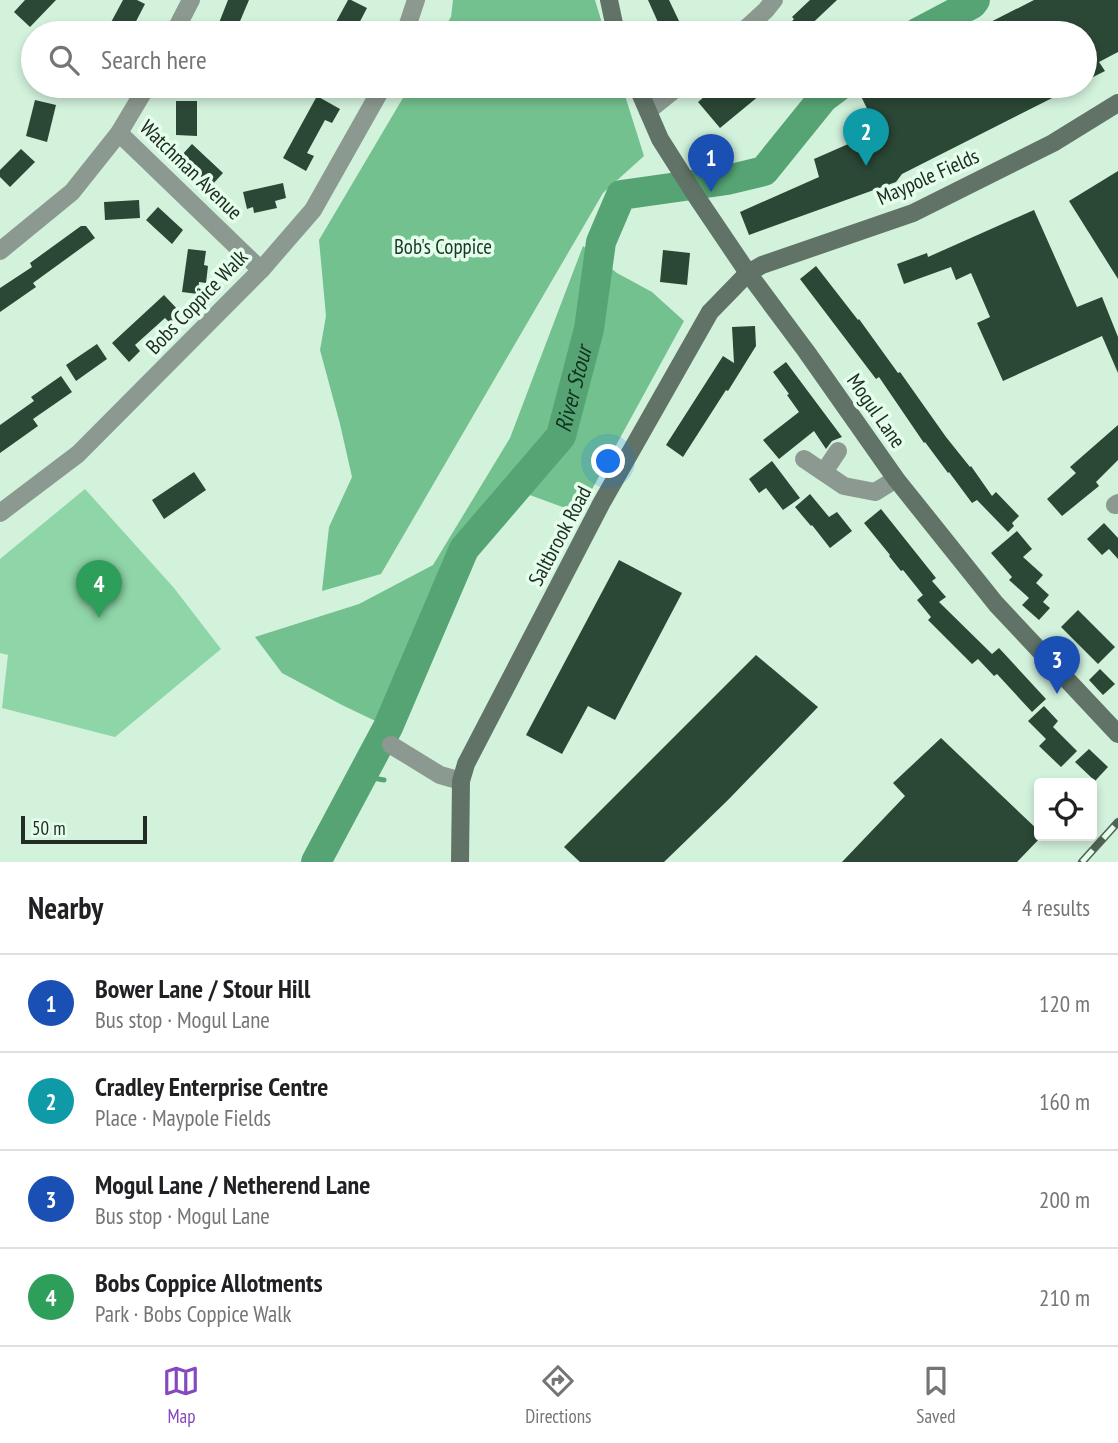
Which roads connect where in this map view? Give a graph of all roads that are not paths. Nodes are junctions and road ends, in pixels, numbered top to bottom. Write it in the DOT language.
graph roads {
  1 [pos="191,0"];
  2 [pos="416,0"];
  3 [pos="609,0"];
  4 [pos="774,0"];
  5 [pos="180,21"];
  6 [pos="409,21"];
  7 [pos="613,21"];
  8 [pos="754,21"];
  9 [pos="140,98"];
  10 [pos="376,98"];
  11 [pos="642,98"];
  12 [pos="664,98"];
  13 [pos="1118,103"];
  14 [pos="648,111"];
  15 [pos="119,133"];
  16 [pos="0,251"];
  17 [pos="261,270"];
  18 [pos="748,272"];
  19 [pos="838,451"];
  20 [pos="804,459"];
  21 [pos="824,472"];
  22 [pos="896,479"];
  23 [pos="0,513"];
  24 [pos="1118,734"];
  25 [pos="391,745"];
  26 [pos="461,781"];
  27 [pos="460,862"];
  1 -- 5 [label="street"];
  2 -- 6 [label="street"];
  3 -- 7 [label="street"];
  4 -- 8 [label="street"];
  9 -- 15 [label="street"];
  10 -- 17 [label="street, Bobs Coppice Walk"];
  11 -- 14 [label="street, Mogul Lane"];
  12 -- 14 [label="street"];
  13 -- 18 [label="street, Maypole Fields"];
  14 -- 18 [label="street, Mogul Lane"];
  15 -- 16 [label="street"];
  15 -- 17 [label="street, Watchman Avenue"];
  17 -- 23 [label="street, Bobs Coppice Walk"];
  18 -- 22 [label="street, Mogul Lane"];
  18 -- 26 [label="street, Saltbrook Road"];
  19 -- 21 [label="street"];
  20 -- 21 [label="street"];
  21 -- 22 [label="street"];
  22 -- 24 [label="street, Mogul Lane"];
  25 -- 26 [label="street"];
  26 -- 27 [label="street, Saltbrook Road"];
}
